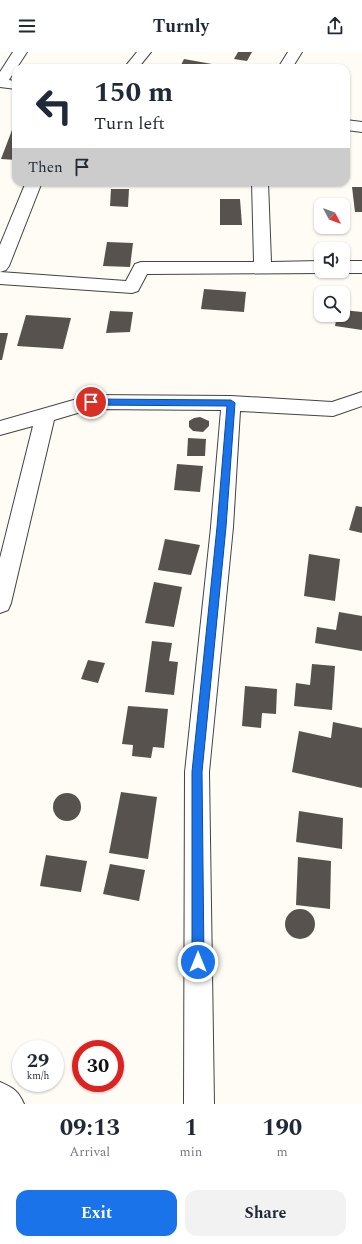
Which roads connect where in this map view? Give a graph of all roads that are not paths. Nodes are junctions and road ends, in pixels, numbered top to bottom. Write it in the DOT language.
graph roads {
  1 [pos="20,52"];
  2 [pos="144,52"];
  3 [pos="295,52"];
  4 [pos="12,64"];
  5 [pos="12,64"];
  6 [pos="134,64"];
  7 [pos="288,64"];
  8 [pos="0,83"];
  9 [pos="12,84"];
  10 [pos="350,125"];
  11 [pos="362,127"];
  12 [pos="32,186"];
  13 [pos="260,186"];
  14 [pos="0,266"];
  15 [pos="263,267"];
  16 [pos="314,267"];
  17 [pos="350,267"];
  18 [pos="362,267"];
  19 [pos="0,278"];
  20 [pos="362,399"];
  21 [pos="231,403"];
  22 [pos="45,415"];
  23 [pos="0,428"];
  24 [pos="0,603"];
  25 [pos="0,1097"];
  26 [pos="9,1104"];
  27 [pos="199,1104"];
  1 -- 4 [label="street"];
  2 -- 6 [label="street"];
  3 -- 7 [label="street"];
  5 -- 8 [label="street"];
  8 -- 9 [label="street"];
  10 -- 11 [label="street"];
  12 -- 14 [label="street"];
  13 -- 15 [label="street"];
  15 -- 16 [label="street"];
  15 -- 19 [label="street"];
  17 -- 18 [label="street"];
  20 -- 21 [label="street"];
  21 -- 22 [label="street"];
  21 -- 27 [label="street"];
  22 -- 23 [label="street"];
  22 -- 24 [label="street"];
  25 -- 26 [label="street"];
}
